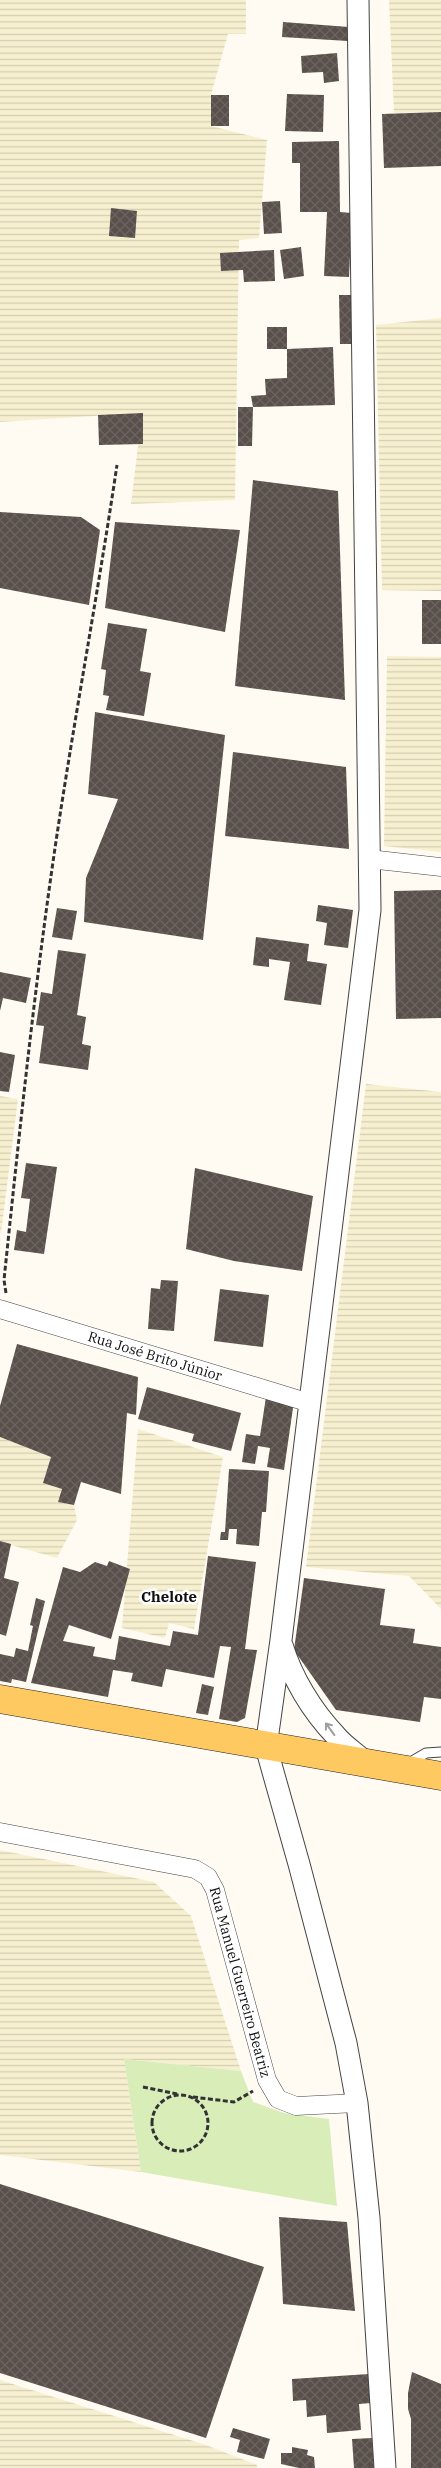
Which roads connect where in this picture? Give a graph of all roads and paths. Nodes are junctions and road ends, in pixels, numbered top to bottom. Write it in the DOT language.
graph roads {
  1 [pos="358,0"];
  2 [pos="117,465"];
  3 [pos="369,859"];
  4 [pos="441,867"];
  5 [pos="4,1310"];
  6 [pos="310,1403"];
  7 [pos="281,1640"];
  8 [pos="0,1699"];
  9 [pos="441,1745"];
  10 [pos="266,1747"];
  11 [pos="441,1752"];
  12 [pos="426,1753"];
  13 [pos="365,1762"];
  14 [pos="398,1768"];
  15 [pos="441,1776"];
  16 [pos="0,1832"];
  17 [pos="268,2080"];
  18 [pos="143,2087"];
  19 [pos="186,2096"];
  20 [pos="357,2103"];
  21 [pos="385,2468"];
  1 -- 3 [label="street"];
  2 -- 5 [label="path"];
  3 -- 4 [label="street"];
  3 -- 6 [label="street"];
  5 -- 6 [label="street, Rua José Brito Júnior"];
  6 -- 7 [label="street"];
  7 -- 10 [label="street"];
  13 -- 7 [label="street, one-way"];
  8 -- 10 [label="main road"];
  9 -- 12 [label="lane"];
  10 -- 13 [label="main road"];
  10 -- 20 [label="street"];
  11 -- 12 [label="lane"];
  12 -- 14 [label="lane"];
  13 -- 14 [label="main road"];
  14 -- 15 [label="main road"];
  16 -- 17 [label="street, Rua Manuel Guerreiro Beatriz"];
  17 -- 19 [label="path"];
  17 -- 20 [label="street, Rua Manuel Guerreiro Beatriz"];
  18 -- 19 [label="path"];
  19 -- 19 [label="path"];
  20 -- 21 [label="street"];
}
